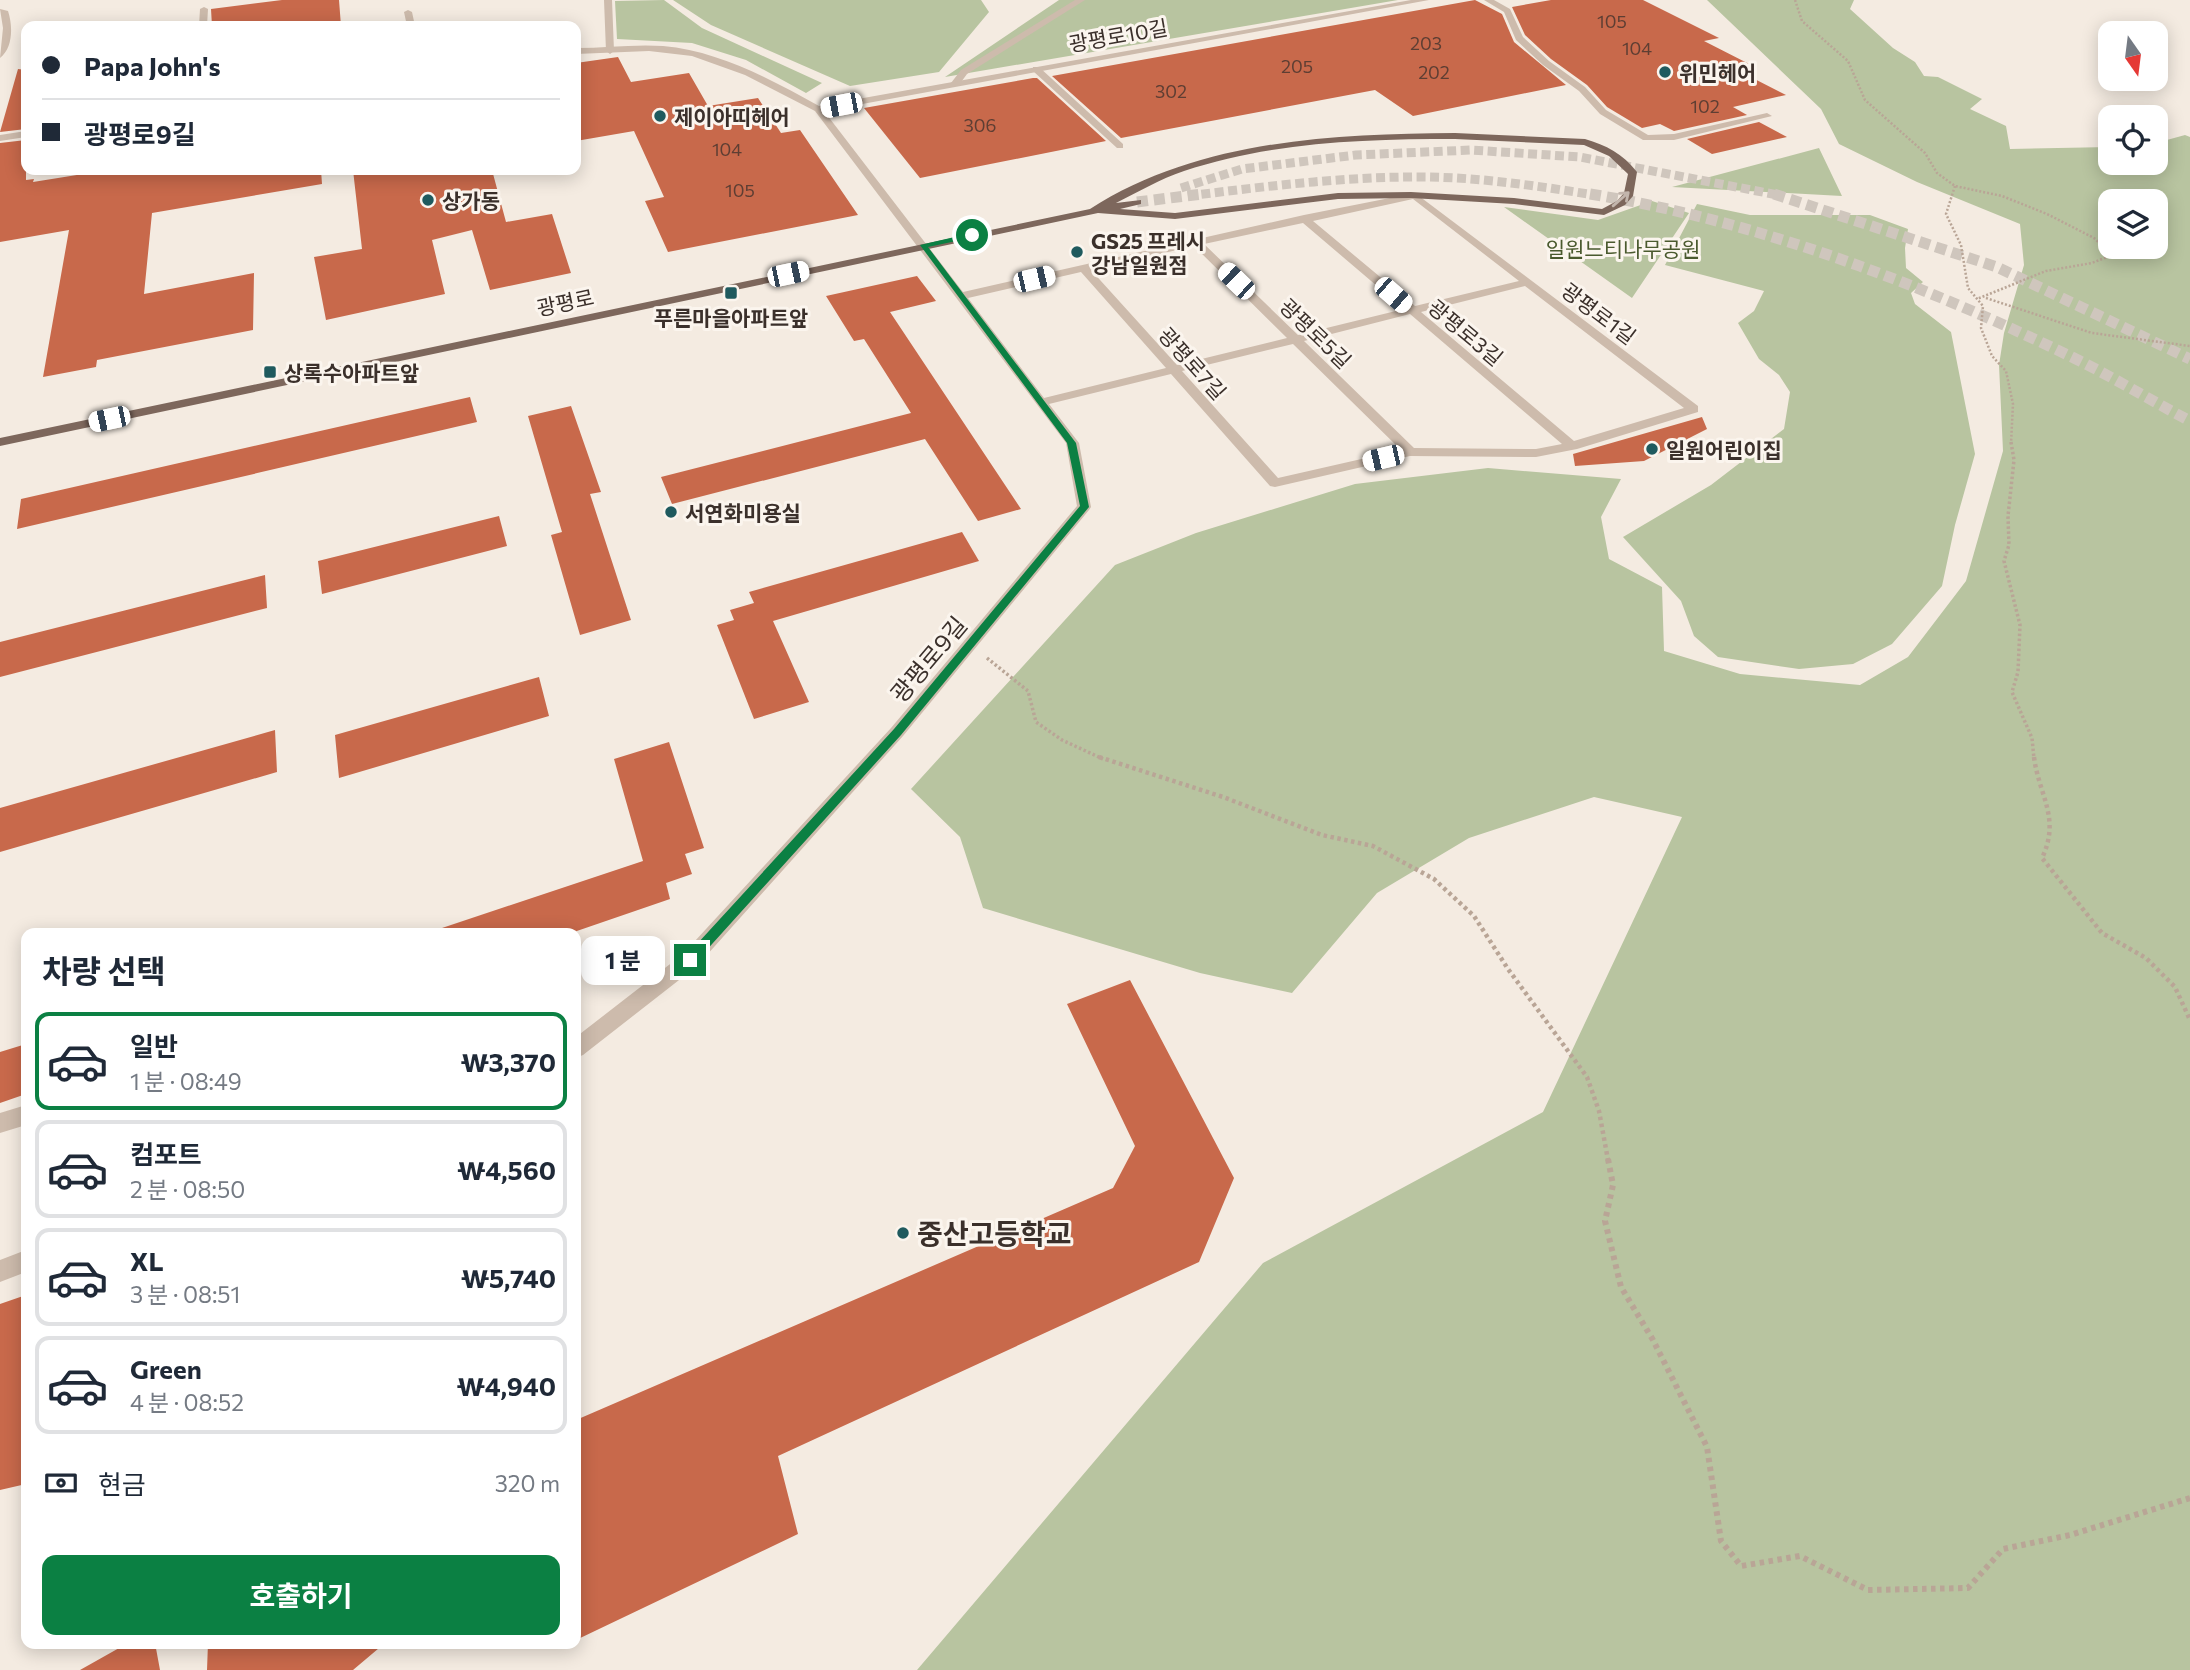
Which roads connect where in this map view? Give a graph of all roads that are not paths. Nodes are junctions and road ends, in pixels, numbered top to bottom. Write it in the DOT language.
graph roads {
  1 [pos="607,0"];
  2 [pos="1081,0"];
  3 [pos="1425,0"];
  4 [pos="1488,0"];
  5 [pos="204,9"];
  6 [pos="0,11"];
  7 [pos="408,12"];
  8 [pos="203,21"];
  9 [pos="410,21"];
  10 [pos="581,51"];
  11 [pos="610,51"];
  12 [pos="0,55"];
  13 [pos="1035,69"];
  14 [pos="956,83"];
  15 [pos="818,109"];
  16 [pos="1767,116"];
  17 [pos="21,135"];
  18 [pos="0,138"];
  19 [pos="1120,146"];
  20 [pos="1138,202"];
  21 [pos="1094,210"];
  22 [pos="1304,218"];
  23 [pos="1196,242"];
  24 [pos="924,245"];
  25 [pos="1083,268"];
  26 [pos="1527,282"];
  27 [pos="962,296"];
  28 [pos="1410,311"];
  29 [pos="1296,340"];
  30 [pos="1172,370"];
  31 [pos="1040,403"];
  32 [pos="0,442"];
  33 [pos="1572,446"];
  34 [pos="1410,452"];
  35 [pos="581,1045"];
  36 [pos="21,1117"];
  37 [pos="0,1123"];
  38 [pos="21,1263"];
  39 [pos="0,1271"];
  1 -- 11 [label="street"];
  2 -- 14 [label="street"];
  3 -- 13 [label="street, 광평로10길"];
  4 -- 16 [label="street"];
  5 -- 8 [label="street"];
  6 -- 12 [label="street"];
  7 -- 9 [label="street"];
  10 -- 11 [label="street"];
  11 -- 15 [label="street"];
  13 -- 14 [label="street, 광평로10길"];
  13 -- 19 [label="street"];
  14 -- 15 [label="street, 광평로10길"];
  15 -- 24 [label="street"];
  17 -- 18 [label="street"];
  20 -- 21 [label="main road, 광평로"];
  21 -- 21 [label="main road, one-way"];
  21 -- 24 [label="main road, 광평로"];
  22 -- 23 [label="street"];
  22 -- 26 [label="street, 광평로1길"];
  22 -- 28 [label="street, 광평로3길"];
  23 -- 25 [label="street"];
  23 -- 29 [label="street, 광평로5길"];
  24 -- 27 [label="street, 광평로9길"];
  24 -- 32 [label="main road, 광평로"];
  25 -- 27 [label="street"];
  25 -- 30 [label="street, 광평로7길"];
  26 -- 28 [label="street"];
  26 -- 33 [label="street, 광평로1길"];
  27 -- 31 [label="street, 광평로9길"];
  28 -- 29 [label="street"];
  28 -- 33 [label="street, 광평로3길"];
  29 -- 30 [label="street"];
  29 -- 34 [label="street, 광평로5길"];
  30 -- 31 [label="street"];
  30 -- 34 [label="street, 광평로7길"];
  31 -- 35 [label="street, 광평로9길"];
  33 -- 34 [label="street"];
  36 -- 37 [label="street"];
  38 -- 39 [label="street"];
}
